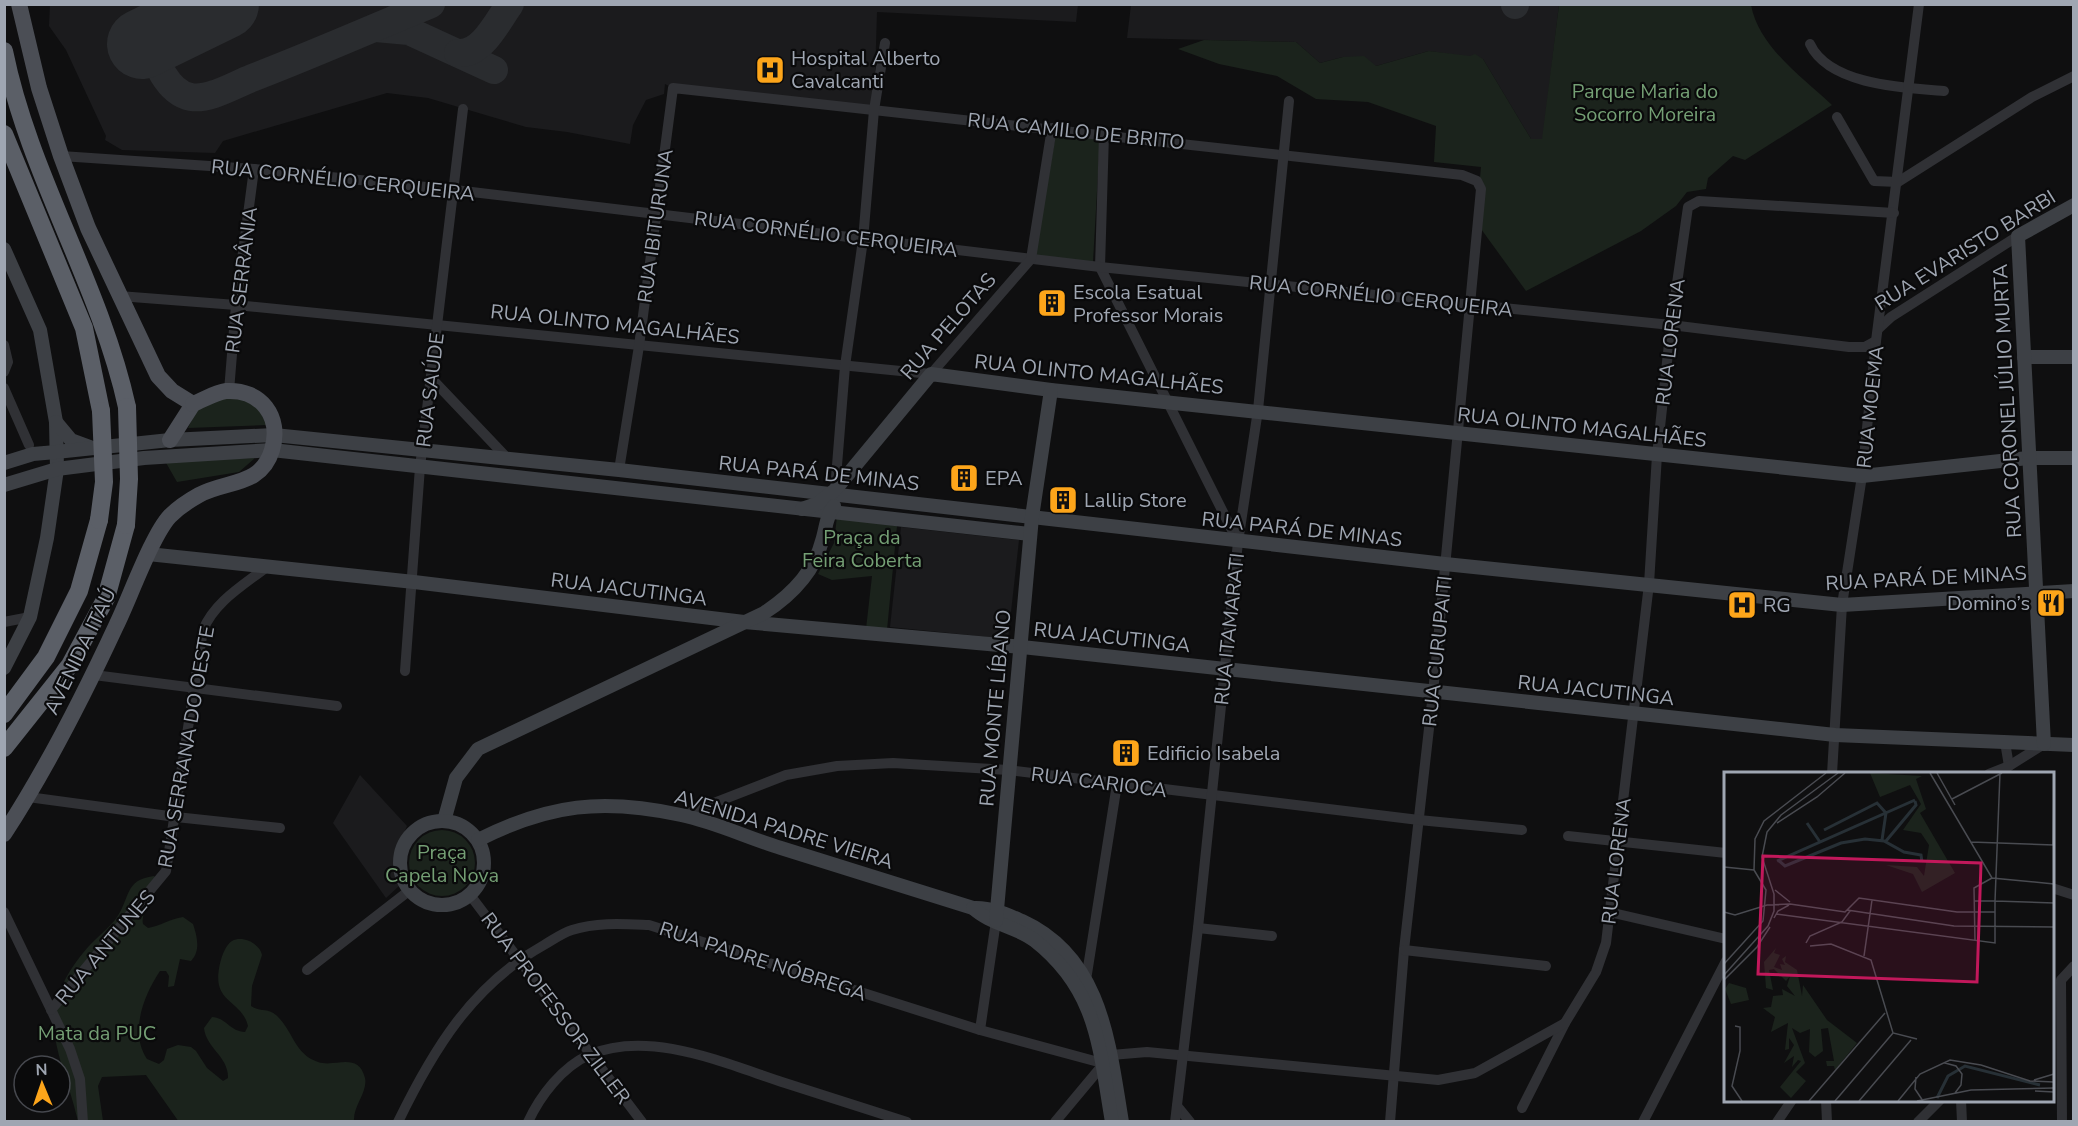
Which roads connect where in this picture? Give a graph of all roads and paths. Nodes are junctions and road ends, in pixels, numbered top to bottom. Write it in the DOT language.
graph roads {
  1 [pos="19,4"];
  2 [pos="1919,4"];
  3 [pos="885,42"];
  4 [pos="1810,44"];
  5 [pos="4,51"];
  6 [pos="2073,76"];
  7 [pos="674,88"];
  8 [pos="1908,89"];
  9 [pos="1944,91"];
  10 [pos="1289,101"];
  11 [pos="463,109"];
  12 [pos="874,110"];
  13 [pos="1837,117"];
  14 [pos="1052,128"];
  15 [pos="4,134"];
  16 [pos="1104,134"];
  17 [pos="1284,154"];
  18 [pos="61,156"];
  19 [pos="254,169"];
  20 [pos="1477,181"];
  21 [pos="1898,182"];
  22 [pos="455,190"];
  23 [pos="2073,205"];
  24 [pos="656,212"];
  25 [pos="1894,213"];
  26 [pos="2018,236"];
  27 [pos="863,240"];
  28 [pos="4,249"];
  29 [pos="1031,259"];
  30 [pos="1100,267"];
  31 [pos="1270,285"];
  32 [pos="119,296"];
  33 [pos="236,305"];
  34 [pos="1470,305"];
  35 [pos="438,325"];
  36 [pos="1671,325"];
  37 [pos="1877,335"];
  38 [pos="4,345"];
  39 [pos="639,346"];
  40 [pos="2024,357"];
  41 [pos="2073,357"];
  42 [pos="845,366"];
  43 [pos="4,372"];
  44 [pos="931,374"];
  45 [pos="432,379"];
  46 [pos="4,388"];
  47 [pos="1051,390"];
  48 [pos="229,391"];
  49 [pos="1167,402"];
  50 [pos="193,404"];
  51 [pos="1258,410"];
  52 [pos="56,422"];
  53 [pos="1456,434"];
  54 [pos="170,440"];
  55 [pos="273,442"];
  56 [pos="29,445"];
  57 [pos="92,448"];
  58 [pos="423,451"];
  59 [pos="56,452"];
  60 [pos="1657,455"];
  61 [pos="2028,458"];
  62 [pos="2073,458"];
  63 [pos="508,459"];
  64 [pos="4,463"];
  65 [pos="420,467"];
  66 [pos="57,469"];
  67 [pos="619,470"];
  68 [pos="1862,476"];
  69 [pos="4,485"];
  70 [pos="833,492"];
  71 [pos="851,496"];
  72 [pos="802,509"];
  73 [pos="828,513"];
  74 [pos="1032,517"];
  75 [pos="1030,534"];
  76 [pos="1238,542"];
  77 [pos="148,554"];
  78 [pos="1445,564"];
  79 [pos="268,566"];
  80 [pos="414,582"];
  81 [pos="1649,584"];
  82 [pos="2073,591"];
  83 [pos="2038,592"];
  84 [pos="1842,605"];
  85 [pos="30,617"];
  86 [pos="4,622"];
  87 [pos="744,622"];
  88 [pos="1022,647"];
  89 [pos="4,668"];
  90 [pos="1224,669"];
  91 [pos="405,671"];
  92 [pos="94,675"];
  93 [pos="196,686"];
  94 [pos="1433,693"];
  95 [pos="337,705"];
  96 [pos="1633,713"];
  97 [pos="4,714"];
  98 [pos="1835,735"];
  99 [pos="2005,742"];
  100 [pos="2044,744"];
  101 [pos="2073,745"];
  102 [pos="4,748"];
  103 [pos="2008,766"];
  104 [pos="1008,771"];
  105 [pos="1832,772"];
  106 [pos="1994,772"];
  107 [pos="1117,784"];
  108 [pos="1212,796"];
  109 [pos="28,797"];
  110 [pos="683,815"];
  111 [pos="176,817"];
  112 [pos="1419,820"];
  113 [pos="444,821"];
  114 [pos="280,828"];
  115 [pos="1522,830"];
  116 [pos="4,834"];
  117 [pos="1568,836"];
  118 [pos="478,840"];
  119 [pos="1619,842"];
  120 [pos="1724,853"];
  121 [pos="158,883"];
  122 [pos="2054,889"];
  123 [pos="410,890"];
  124 [pos="470,895"];
  125 [pos="2073,895"];
  126 [pos="4,912"];
  127 [pos="1610,912"];
  128 [pos="997,916"];
  129 [pos="1198,928"];
  130 [pos="1272,936"];
  131 [pos="1724,939"];
  132 [pos="1404,950"];
  133 [pos="519,959"];
  134 [pos="1724,963"];
  135 [pos="1546,966"];
  136 [pos="2073,966"];
  137 [pos="307,970"];
  138 [pos="1086,980"];
  139 [pos="2057,984"];
  140 [pos="51,1010"];
  141 [pos="1566,1023"];
  142 [pos="980,1030"];
  143 [pos="589,1055"];
  144 [pos="1184,1056"];
  145 [pos="1106,1059"];
  146 [pos="1395,1077"];
  147 [pos="2061,1097"];
  148 [pos="2073,1097"];
  149 [pos="1791,1102"];
  150 [pos="1826,1102"];
  151 [pos="1939,1102"];
  152 [pos="1961,1102"];
  153 [pos="1177,1106"];
  154 [pos="1522,1108"];
  155 [pos="83,1122"];
  156 [pos="398,1122"];
  157 [pos="528,1122"];
  158 [pos="642,1122"];
  159 [pos="907,1122"];
  160 [pos="1055,1122"];
  161 [pos="1112,1122"];
  162 [pos="1122,1122"];
  163 [pos="1175,1122"];
  164 [pos="1190,1122"];
  165 [pos="1390,1122"];
  166 [pos="1643,1122"];
  167 [pos="1777,1122"];
  168 [pos="1827,1122"];
  169 [pos="1918,1122"];
  170 [pos="1962,1122"];
  171 [pos="2062,1122"];
  1 -- 18 [label="main road"];
  2 -- 8 [label="street, RUA MOEMA"];
  3 -- 12 [label="street"];
  4 -- 8 [label="street"];
  5 -- 102 [label="highway, bridge"];
  6 -- 21 [label="street"];
  7 -- 12 [label="street, RUA CAMILO DE BRITO"];
  7 -- 24 [label="street, RUA IBITURUNA"];
  8 -- 9 [label="street"];
  8 -- 21 [label="street, RUA MOEMA"];
  10 -- 17 [label="street, RUA ITAMARATI"];
  11 -- 22 [label="street, RUA SAÚDE"];
  12 -- 14 [label="street, RUA CAMILO DE BRITO"];
  12 -- 27 [label="street"];
  13 -- 21 [label="street"];
  14 -- 16 [label="street, RUA CAMILO DE BRITO"];
  14 -- 29 [label="street"];
  15 -- 97 [label="highway, bridge"];
  16 -- 17 [label="street, RUA CAMILO DE BRITO"];
  16 -- 30 [label="street"];
  17 -- 20 [label="street, RUA CAMILO DE BRITO"];
  17 -- 31 [label="street, RUA ITAMARATI"];
  18 -- 19 [label="street, RUA CORNÉLIO CERQUEIRA"];
  18 -- 32 [label="main road"];
  19 -- 22 [label="street, RUA CORNÉLIO CERQUEIRA"];
  19 -- 33 [label="street, RUA SERRÂNIA"];
  20 -- 34 [label="street, RUA CURUPAITI"];
  21 -- 25 [label="street, RUA MOEMA"];
  22 -- 24 [label="street, RUA CORNÉLIO CERQUEIRA"];
  22 -- 35 [label="street, RUA SAÚDE"];
  23 -- 26 [label="street, RUA EVARISTO BARBI"];
  24 -- 27 [label="street, RUA CORNÉLIO CERQUEIRA"];
  24 -- 39 [label="street, RUA IBITURUNA"];
  25 -- 36 [label="street, RUA LORENA"];
  25 -- 37 [label="street, RUA MOEMA"];
  26 -- 37 [label="street, RUA EVARISTO BARBI"];
  26 -- 40 [label="street, RUA CORONEL JÚLIO MURTA"];
  27 -- 29 [label="street, RUA CORNÉLIO CERQUEIRA"];
  27 -- 42 [label="street"];
  28 -- 52 [label="street"];
  29 -- 30 [label="street, RUA CORNÉLIO CERQUEIRA"];
  29 -- 44 [label="street, RUA PELOTAS"];
  30 -- 31 [label="street, RUA CORNÉLIO CERQUEIRA"];
  30 -- 49 [label="street"];
  31 -- 34 [label="street, RUA CORNÉLIO CERQUEIRA"];
  31 -- 51 [label="street, RUA ITAMARATI"];
  32 -- 33 [label="street, RUA OLINTO MAGALHÃES"];
  32 -- 50 [label="main road"];
  33 -- 35 [label="street, RUA OLINTO MAGALHÃES"];
  33 -- 48 [label="street, RUA SERRÂNIA"];
  34 -- 36 [label="street, RUA CORNÉLIO CERQUEIRA"];
  34 -- 53 [label="street, RUA CURUPAITI"];
  35 -- 39 [label="street, RUA OLINTO MAGALHÃES"];
  35 -- 45 [label="street, RUA SAÚDE"];
  36 -- 37 [label="street, RUA CORNÉLIO CERQUEIRA"];
  36 -- 60 [label="street, RUA LORENA"];
  37 -- 68 [label="street, RUA MOEMA"];
  38 -- 43 [label="street"];
  39 -- 42 [label="street, RUA OLINTO MAGALHÃES"];
  39 -- 67 [label="street, RUA IBITURUNA"];
  40 -- 41 [label="street"];
  40 -- 61 [label="street, RUA CORONEL JÚLIO MURTA"];
  42 -- 44 [label="street, RUA OLINTO MAGALHÃES"];
  42 -- 70 [label="street"];
  44 -- 47 [label="street, RUA OLINTO MAGALHÃES"];
  44 -- 70 [label="street, RUA PELOTAS"];
  45 -- 58 [label="street, RUA SAÚDE"];
  45 -- 63 [label="street"];
  46 -- 56 [label="street"];
  47 -- 49 [label="street, RUA OLINTO MAGALHÃES"];
  47 -- 74 [label="street, RUA MONTE LÍBANO"];
  48 -- 50 [label="main road"];
  48 -- 55 [label="main road"];
  49 -- 51 [label="street, RUA OLINTO MAGALHÃES"];
  49 -- 76 [label="street"];
  50 -- 54 [label="main road"];
  51 -- 53 [label="street, RUA OLINTO MAGALHÃES"];
  51 -- 76 [label="street, RUA ITAMARATI"];
  52 -- 57 [label="street"];
  52 -- 59 [label="street"];
  53 -- 60 [label="street, RUA OLINTO MAGALHÃES"];
  53 -- 78 [label="street, RUA CURUPAITI"];
  54 -- 55 [label="street, RUA PARÁ DE MINAS"];
  54 -- 57 [label="street, RUA PARÁ DE MINAS"];
  55 -- 58 [label="street, RUA PARÁ DE MINAS"];
  55 -- 65 [label="street, RUA PARÁ DE MINAS"];
  55 -- 66 [label="street, RUA PARÁ DE MINAS"];
  55 -- 77 [label="main road, AVENIDA ITAÚ"];
  57 -- 59 [label="street, RUA PARÁ DE MINAS"];
  58 -- 63 [label="street, RUA PARÁ DE MINAS"];
  58 -- 65 [label="street, RUA SAÚDE"];
  59 -- 64 [label="street, RUA PARÁ DE MINAS"];
  59 -- 66 [label="street"];
  60 -- 68 [label="street, RUA OLINTO MAGALHÃES"];
  60 -- 81 [label="street, RUA LORENA"];
  61 -- 62 [label="street, RUA OLINTO MAGALHÃES"];
  61 -- 68 [label="street, RUA OLINTO MAGALHÃES"];
  61 -- 83 [label="street, RUA CORONEL JÚLIO MURTA"];
  63 -- 67 [label="street, RUA PARÁ DE MINAS"];
  65 -- 72 [label="street, RUA PARÁ DE MINAS"];
  65 -- 80 [label="street, RUA SAÚDE"];
  66 -- 69 [label="street, RUA PARÁ DE MINAS"];
  66 -- 85 [label="street"];
  67 -- 70 [label="street, RUA PARÁ DE MINAS"];
  68 -- 84 [label="street, RUA MOEMA"];
  70 -- 71 [label="street, RUA PARÁ DE MINAS"];
  70 -- 72 [label="street, RUA PELOTAS"];
  71 -- 73 [label="street"];
  71 -- 74 [label="street, RUA PARÁ DE MINAS"];
  72 -- 73 [label="street, RUA PARÁ DE MINAS"];
  73 -- 75 [label="street, RUA PARÁ DE MINAS"];
  73 -- 87 [label="street"];
  74 -- 75 [label="street, RUA MONTE LÍBANO"];
  74 -- 76 [label="street, RUA PARÁ DE MINAS"];
  75 -- 88 [label="street, RUA MONTE LÍBANO"];
  76 -- 78 [label="street, RUA PARÁ DE MINAS"];
  76 -- 90 [label="street, RUA ITAMARATI"];
  77 -- 79 [label="street, RUA JACUTINGA"];
  77 -- 92 [label="main road, AVENIDA ITAÚ"];
  78 -- 81 [label="street, RUA PARÁ DE MINAS"];
  78 -- 94 [label="street, RUA CURUPAITI"];
  79 -- 80 [label="street, RUA JACUTINGA"];
  79 -- 93 [label="street, RUA SERRANA DO OESTE"];
  80 -- 87 [label="street, RUA JACUTINGA"];
  80 -- 91 [label="street, RUA SAÚDE"];
  81 -- 84 [label="street, RUA PARÁ DE MINAS"];
  81 -- 96 [label="street, RUA LORENA"];
  82 -- 83 [label="street, RUA PARÁ DE MINAS"];
  83 -- 84 [label="street, RUA PARÁ DE MINAS"];
  83 -- 100 [label="street, RUA CORONEL JÚLIO MURTA"];
  84 -- 98 [label="street, RUA MOEMA"];
  85 -- 86 [label="street"];
  85 -- 89 [label="street"];
  87 -- 88 [label="street, RUA JACUTINGA"];
  87 -- 113 [label="street"];
  88 -- 90 [label="street, RUA JACUTINGA"];
  88 -- 104 [label="street, RUA MONTE LÍBANO"];
  90 -- 94 [label="street, RUA JACUTINGA"];
  90 -- 108 [label="street, RUA ITAMARATI"];
  92 -- 93 [label="street"];
  92 -- 109 [label="main road, AVENIDA ITAÚ"];
  93 -- 95 [label="street"];
  93 -- 111 [label="street, RUA SERRANA DO OESTE"];
  94 -- 96 [label="street, RUA JACUTINGA"];
  94 -- 112 [label="street, RUA CURUPAITI"];
  96 -- 98 [label="street, RUA JACUTINGA"];
  96 -- 119 [label="street, RUA LORENA"];
  98 -- 99 [label="street, RUA JACUTINGA"];
  98 -- 105 [label="street, RUA MOEMA"];
  99 -- 100 [label="street, RUA JACUTINGA"];
  99 -- 103 [label="street"];
  100 -- 101 [label="street, RUA JACUTINGA"];
  100 -- 103 [label="street"];
  103 -- 106 [label="street"];
  104 -- 107 [label="street, RUA CARIOCA"];
  104 -- 110 [label="street, RUA CARIOCA"];
  104 -- 128 [label="street, RUA MONTE LÍBANO"];
  107 -- 108 [label="street, RUA CARIOCA"];
  107 -- 138 [label="street"];
  108 -- 112 [label="street, RUA CARIOCA"];
  108 -- 129 [label="street, RUA ITAMARATI"];
  109 -- 111 [label="street"];
  109 -- 116 [label="main road, AVENIDA ITAÚ"];
  110 -- 118 [label="street, AVENIDA PADRE VIEIRA"];
  110 -- 128 [label="street, AVENIDA PADRE VIEIRA"];
  111 -- 114 [label="street"];
  111 -- 121 [label="street, RUA SERRANA DO OESTE"];
  112 -- 115 [label="street, RUA CARIOCA"];
  112 -- 132 [label="street, RUA CURUPAITI"];
  113 -- 118 [label="street"];
  113 -- 123 [label="street"];
  117 -- 119 [label="street"];
  118 -- 124 [label="street"];
  119 -- 120 [label="street"];
  119 -- 127 [label="street, RUA LORENA"];
  121 -- 140 [label="street, RUA ANTUNES"];
  122 -- 125 [label="street"];
  123 -- 124 [label="street"];
  123 -- 137 [label="street"];
  124 -- 133 [label="street, RUA PROFESSOR ZILLER"];
  126 -- 140 [label="street"];
  127 -- 131 [label="street"];
  127 -- 141 [label="street, RUA LORENA"];
  128 -- 138 [label="street"];
  128 -- 142 [label="street, RUA MONTE LÍBANO"];
  128 -- 145 [label="street"];
  129 -- 130 [label="street"];
  129 -- 144 [label="street, RUA ITAMARATI"];
  132 -- 135 [label="street"];
  132 -- 146 [label="street, RUA CURUPAITI"];
  133 -- 142 [label="street, RUA PADRE NÓBREGA"];
  133 -- 143 [label="street, RUA PROFESSOR ZILLER"];
  133 -- 156 [label="street, RUA PADRE NÓBREGA"];
  134 -- 166 [label="street"];
  136 -- 139 [label="street"];
  138 -- 145 [label="street"];
  139 -- 147 [label="street"];
  140 -- 155 [label="street"];
  141 -- 146 [label="street"];
  141 -- 154 [label="street, RUA LORENA"];
  142 -- 145 [label="street, RUA PADRE NÓBREGA"];
  143 -- 157 [label="street"];
  143 -- 158 [label="street, RUA PROFESSOR ZILLER"];
  143 -- 159 [label="street"];
  144 -- 145 [label="street"];
  144 -- 146 [label="street"];
  144 -- 153 [label="street, RUA ITAMARATI"];
  145 -- 160 [label="street"];
  145 -- 161 [label="street"];
  145 -- 162 [label="street"];
  146 -- 165 [label="street, RUA CURUPAITI"];
  147 -- 148 [label="street"];
  147 -- 171 [label="street"];
  149 -- 167 [label="street"];
  150 -- 168 [label="street"];
  151 -- 169 [label="street"];
  152 -- 170 [label="street"];
  153 -- 163 [label="street, RUA ITAMARATI"];
  153 -- 164 [label="street"];
}
